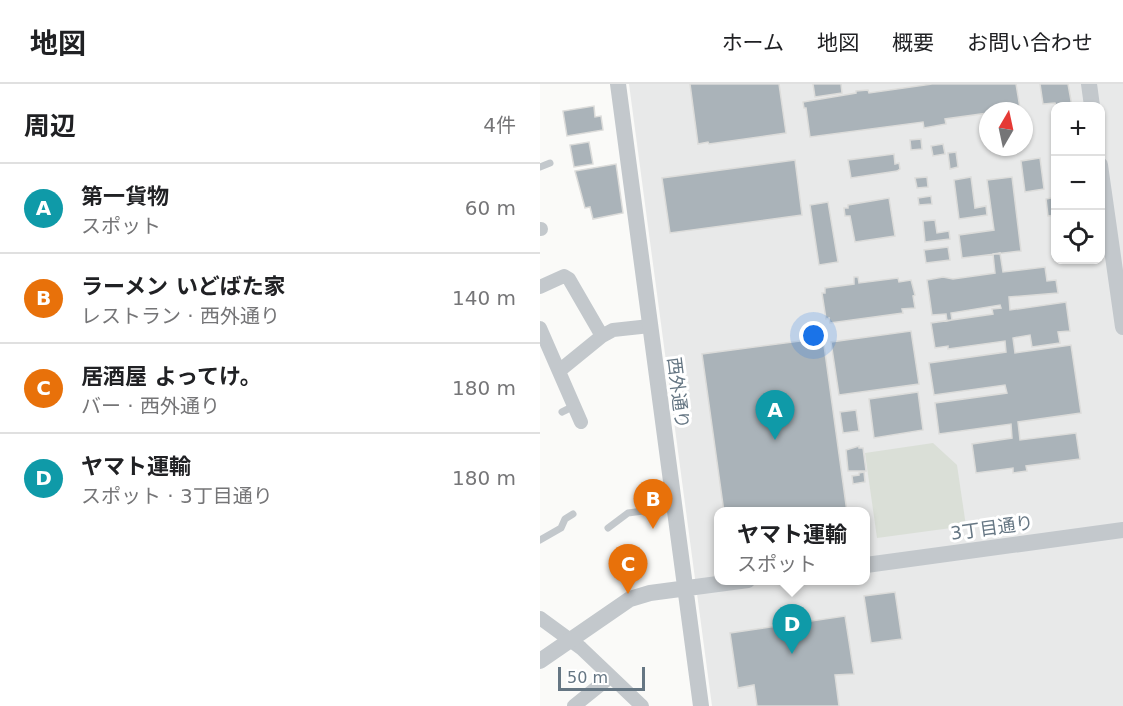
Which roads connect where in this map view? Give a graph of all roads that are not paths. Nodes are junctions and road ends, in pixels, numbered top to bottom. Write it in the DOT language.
graph roads {
  1 [pos="618,84"];
  2 [pos="1089,84"];
  3 [pos="1091,102"];
  4 [pos="550,163"];
  5 [pos="540,167"];
  6 [pos="1105,194"];
  7 [pos="540,287"];
  8 [pos="650,326"];
  9 [pos="1123,327"];
  10 [pos="540,328"];
  11 [pos="602,336"];
  12 [pos="543,344"];
  13 [pos="557,374"];
  14 [pos="581,422"];
  15 [pos="673,507"];
  16 [pos="573,514"];
  17 [pos="608,528"];
  18 [pos="1123,530"];
  19 [pos="540,540"];
  20 [pos="870,564"];
  21 [pos="714,585"];
  22 [pos="685,589"];
  23 [pos="540,618"];
  24 [pos="569,641"];
  25 [pos="540,660"];
  26 [pos="610,677"];
  27 [pos="574,706"];
  28 [pos="642,706"];
  29 [pos="701,706"];
  1 -- 8 [label="street, 西外通り"];
  2 -- 3 [label="street"];
  4 -- 5 [label="lane"];
  6 -- 9 [label="street"];
  7 -- 11 [label="street"];
  8 -- 11 [label="street"];
  8 -- 15 [label="street, 西外通り"];
  10 -- 12 [label="street"];
  11 -- 13 [label="street"];
  12 -- 13 [label="street"];
  13 -- 14 [label="street"];
  15 -- 17 [label="lane"];
  15 -- 22 [label="street, 西外通り"];
  16 -- 19 [label="lane"];
  18 -- 20 [label="street, 3丁目通り"];
  21 -- 22 [label="street"];
  22 -- 24 [label="street"];
  22 -- 29 [label="street, 西外通り"];
  23 -- 24 [label="street"];
  24 -- 25 [label="street"];
  24 -- 26 [label="street"];
  26 -- 27 [label="street"];
  26 -- 28 [label="street"];
}
